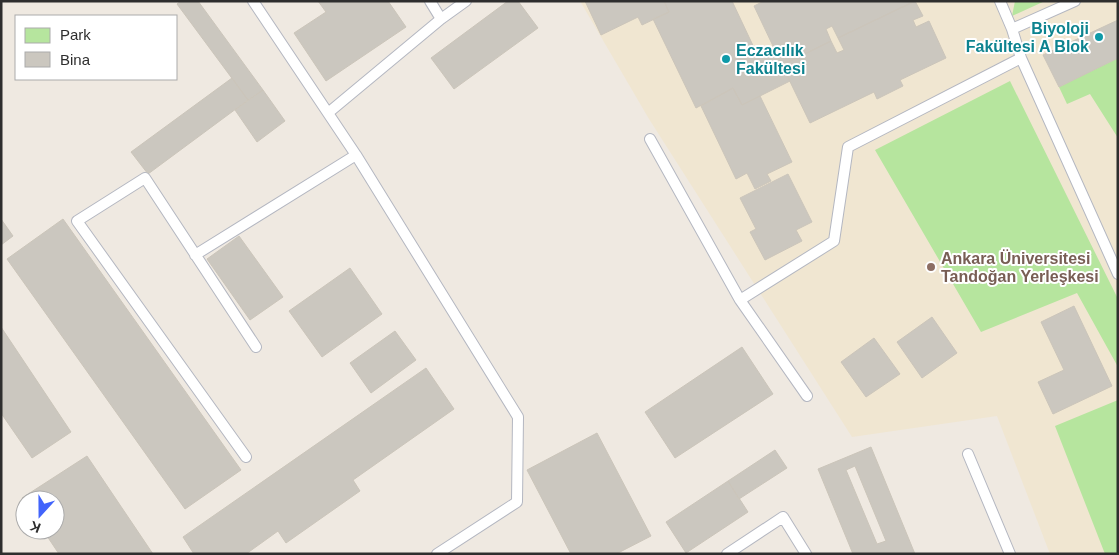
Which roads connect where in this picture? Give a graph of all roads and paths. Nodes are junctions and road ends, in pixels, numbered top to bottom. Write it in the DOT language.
graph roads {
  1 [pos="253,1"];
  2 [pos="430,1"];
  3 [pos="466,1"];
  4 [pos="1000,1"];
  5 [pos="1075,1"];
  6 [pos="441,19"];
  7 [pos="1012,29"];
  8 [pos="1021,58"];
  9 [pos="328,113"];
  10 [pos="650,138"];
  11 [pos="356,156"];
  12 [pos="195,255"];
  13 [pos="1118,274"];
  14 [pos="740,300"];
  15 [pos="256,347"];
  16 [pos="807,396"];
  17 [pos="968,454"];
  18 [pos="246,458"];
  19 [pos="437,554"];
  20 [pos="727,554"];
  21 [pos="806,554"];
  22 [pos="1010,554"];
  1 -- 9 [label="lane"];
  2 -- 6 [label="lane"];
  3 -- 6 [label="lane"];
  4 -- 7 [label="lane"];
  5 -- 7 [label="lane"];
  6 -- 9 [label="lane"];
  7 -- 8 [label="lane"];
  8 -- 13 [label="lane"];
  8 -- 14 [label="lane"];
  9 -- 11 [label="lane"];
  10 -- 14 [label="lane"];
  11 -- 12 [label="lane"];
  11 -- 19 [label="lane"];
  12 -- 15 [label="lane"];
  12 -- 18 [label="lane"];
  14 -- 16 [label="lane"];
  17 -- 22 [label="lane"];
  20 -- 21 [label="lane"];
}
